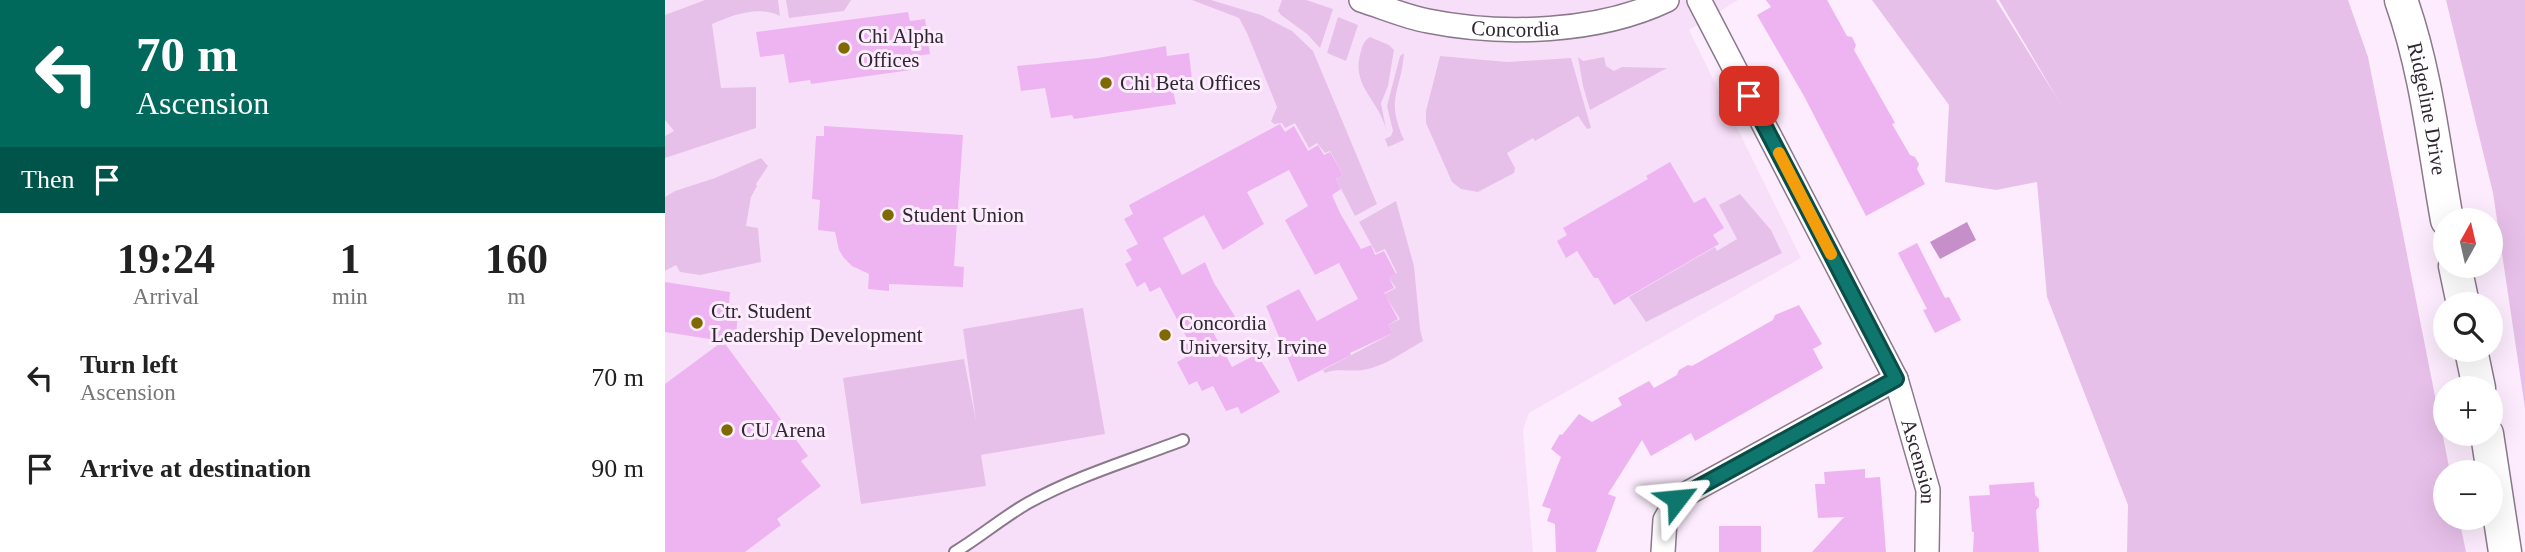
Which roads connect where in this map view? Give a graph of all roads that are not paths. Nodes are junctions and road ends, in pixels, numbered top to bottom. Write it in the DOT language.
graph roads {
  1 [pos="1361,0"];
  2 [pos="1667,0"];
  3 [pos="1699,0"];
  4 [pos="2401,0"];
  5 [pos="2445,208"];
  6 [pos="1896,379"];
  7 [pos="1183,440"];
  8 [pos="2489,446"];
  9 [pos="955,552"];
  10 [pos="1663,552"];
  11 [pos="1927,552"];
  12 [pos="2505,552"];
  1 -- 2 [label="street, Concordia"];
  3 -- 6 [label="street, Ascension"];
  4 -- 5 [label="street, Ridgeline Drive"];
  6 -- 10 [label="street"];
  6 -- 11 [label="street, Ascension"];
  7 -- 9 [label="lane"];
  8 -- 12 [label="street"];
}
